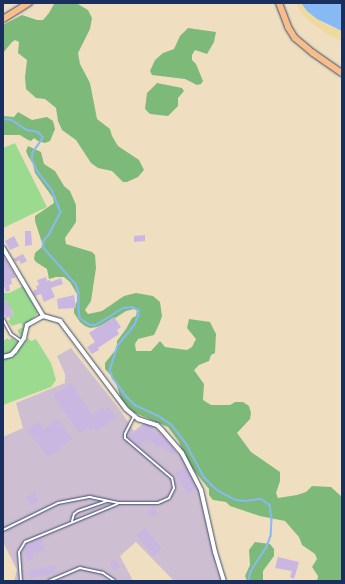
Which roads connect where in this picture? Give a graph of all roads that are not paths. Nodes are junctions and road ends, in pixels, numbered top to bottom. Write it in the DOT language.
graph roads {
  1 [pos="29,3"];
  2 [pos="279,3"];
  3 [pos="3,19"];
  4 [pos="342,74"];
  5 [pos="3,248"];
  6 [pos="43,316"];
  7 [pos="3,319"];
  8 [pos="22,342"];
  9 [pos="3,356"];
  10 [pos="134,416"];
  11 [pos="108,501"];
  12 [pos="118,503"];
  13 [pos="72,522"];
  14 [pos="3,530"];
  15 [pos="21,581"];
  16 [pos="49,581"];
  17 [pos="115,581"];
  18 [pos="224,581"];
  1 -- 3 [label="main road"];
  2 -- 4 [label="main road"];
  5 -- 6 [label="street"];
  6 -- 8 [label="street"];
  6 -- 10 [label="street"];
  7 -- 8 [label="lane"];
  8 -- 9 [label="street"];
  10 -- 12 [label="lane"];
  10 -- 18 [label="street"];
  11 -- 12 [label="lane"];
  11 -- 13 [label="lane"];
  11 -- 14 [label="lane"];
  12 -- 13 [label="lane"];
  13 -- 15 [label="lane"];
  16 -- 17 [label="lane"];
}
